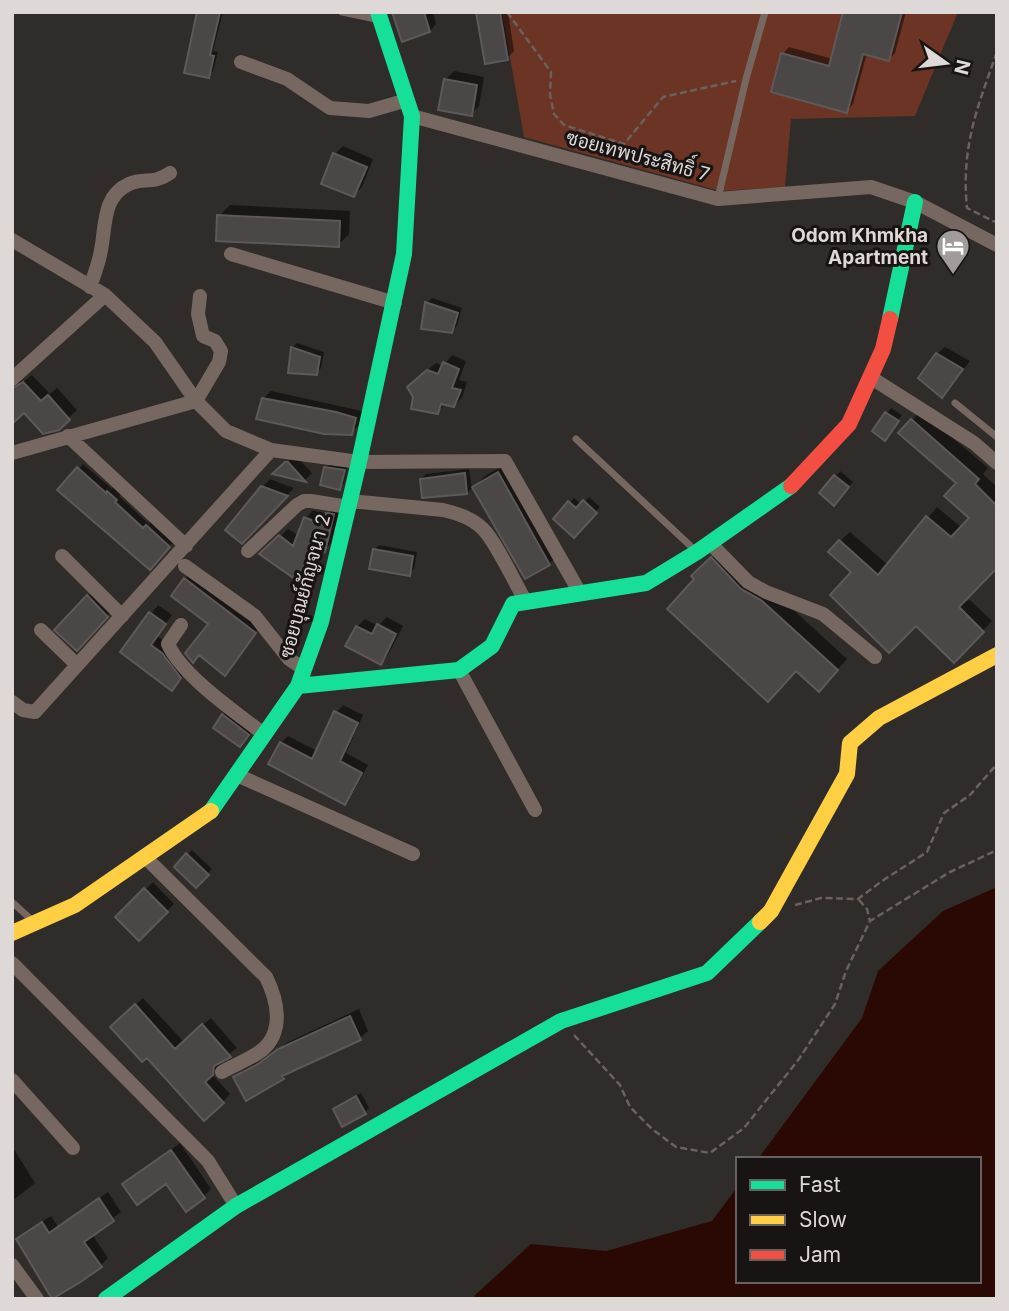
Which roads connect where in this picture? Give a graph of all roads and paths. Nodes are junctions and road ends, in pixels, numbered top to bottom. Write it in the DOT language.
graph roads {
  1 [pos="342,12"];
  2 [pos="507,12"];
  3 [pos="765,12"];
  4 [pos="379,16"];
  5 [pos="997,52"];
  6 [pos="241,62"];
  7 [pos="746,79"];
  8 [pos="407,100"];
  9 [pos="412,116"];
  10 [pos="170,173"];
  11 [pos="718,199"];
  12 [pos="915,202"];
  13 [pos="997,223"];
  14 [pos="12,240"];
  15 [pos="997,245"];
  16 [pos="231,254"];
  17 [pos="90,287"];
  18 [pos="105,295"];
  19 [pos="201,296"];
  20 [pos="395,303"];
  21 [pos="870,377"];
  22 [pos="12,379"];
  23 [pos="196,401"];
  24 [pos="955,403"];
  25 [pos="68,436"];
  26 [pos="997,437"];
  27 [pos="576,439"];
  28 [pos="271,450"];
  29 [pos="12,453"];
  30 [pos="359,462"];
  31 [pos="997,463"];
  32 [pos="349,504"];
  33 [pos="186,546"];
  34 [pos="704,548"];
  35 [pos="248,551"];
  36 [pos="62,556"];
  37 [pos="185,566"];
  38 [pos="580,593"];
  39 [pos="526,602"];
  40 [pos="122,616"];
  41 [pos="181,625"];
  42 [pos="41,630"];
  43 [pos="997,655"];
  44 [pos="875,657"];
  45 [pos="77,665"];
  46 [pos="304,669"];
  47 [pos="459,670"];
  48 [pos="298,687"];
  49 [pos="12,702"];
  50 [pos="265,735"];
  51 [pos="997,764"];
  52 [pos="237,775"];
  53 [pos="535,810"];
  54 [pos="997,850"];
  55 [pos="413,855"];
  56 [pos="145,857"];
  57 [pos="858,899"];
  58 [pos="12,902"];
  59 [pos="771,911"];
  60 [pos="870,921"];
  61 [pos="35,923"];
  62 [pos="12,933"];
  63 [pos="12,963"];
  64 [pos="561,1021"];
  65 [pos="222,1072"];
  66 [pos="12,1080"];
  67 [pos="73,1148"];
  68 [pos="236,1206"];
  69 [pos="12,1265"];
  70 [pos="37,1299"];
  71 [pos="106,1299"];
  1 -- 4 [label="lane"];
  2 -- 7 [label="path"];
  3 -- 7 [label="lane"];
  4 -- 8 [label="street"];
  5 -- 13 [label="path"];
  6 -- 8 [label="street"];
  7 -- 11 [label="lane"];
  8 -- 9 [label="street"];
  9 -- 11 [label="street, ซอยเทพประสิทธิ์ 7"];
  9 -- 20 [label="street, ซอยบุณย์กัญจนา 2"];
  10 -- 17 [label="street"];
  11 -- 12 [label="street, ซอยเทพประสิทธิ์ 7"];
  12 -- 15 [label="street, ซอยเทพประสิทธิ์ 7"];
  12 -- 21 [label="street"];
  14 -- 17 [label="street"];
  16 -- 20 [label="street"];
  17 -- 18 [label="street"];
  18 -- 22 [label="street"];
  18 -- 23 [label="street"];
  19 -- 23 [label="street"];
  20 -- 30 [label="street, ซอยบุณย์กัญจนา 2"];
  21 -- 31 [label="street"];
  21 -- 34 [label="street"];
  23 -- 25 [label="street"];
  23 -- 28 [label="street"];
  24 -- 26 [label="lane"];
  25 -- 29 [label="street"];
  25 -- 33 [label="street"];
  27 -- 34 [label="lane"];
  28 -- 30 [label="street"];
  28 -- 33 [label="street"];
  30 -- 32 [label="street, ซอยบุณย์กัญจนา 2"];
  30 -- 38 [label="street"];
  32 -- 35 [label="street"];
  32 -- 39 [label="street"];
  32 -- 46 [label="street, ซอยบุณย์กัญจนา 2"];
  33 -- 40 [label="street"];
  34 -- 38 [label="street"];
  34 -- 44 [label="street"];
  36 -- 40 [label="street"];
  37 -- 46 [label="street"];
  38 -- 39 [label="street"];
  39 -- 47 [label="street"];
  40 -- 45 [label="street"];
  41 -- 50 [label="street"];
  42 -- 45 [label="street"];
  43 -- 59 [label="street"];
  45 -- 49 [label="street"];
  46 -- 48 [label="street, ซอยบุณย์กัญจนา 2"];
  47 -- 48 [label="street"];
  47 -- 53 [label="street"];
  48 -- 50 [label="street, ซอยบุณย์กัญจนา 2"];
  50 -- 52 [label="street, ซอยบุณย์กัญจนา 2"];
  51 -- 57 [label="path"];
  52 -- 55 [label="street"];
  52 -- 56 [label="street, ซอยบุณย์กัญจนา 2"];
  54 -- 60 [label="path"];
  56 -- 61 [label="street, ซอยบุณย์กัญจนา 2"];
  56 -- 65 [label="street"];
  57 -- 59 [label="path"];
  57 -- 60 [label="path"];
  58 -- 61 [label="lane"];
  59 -- 64 [label="street"];
  60 -- 64 [label="path"];
  61 -- 62 [label="street, ซอยบุณย์กัญจนา 2"];
  63 -- 68 [label="street"];
  64 -- 68 [label="street"];
  66 -- 67 [label="street"];
  68 -- 71 [label="street"];
  69 -- 70 [label="street"];
}
